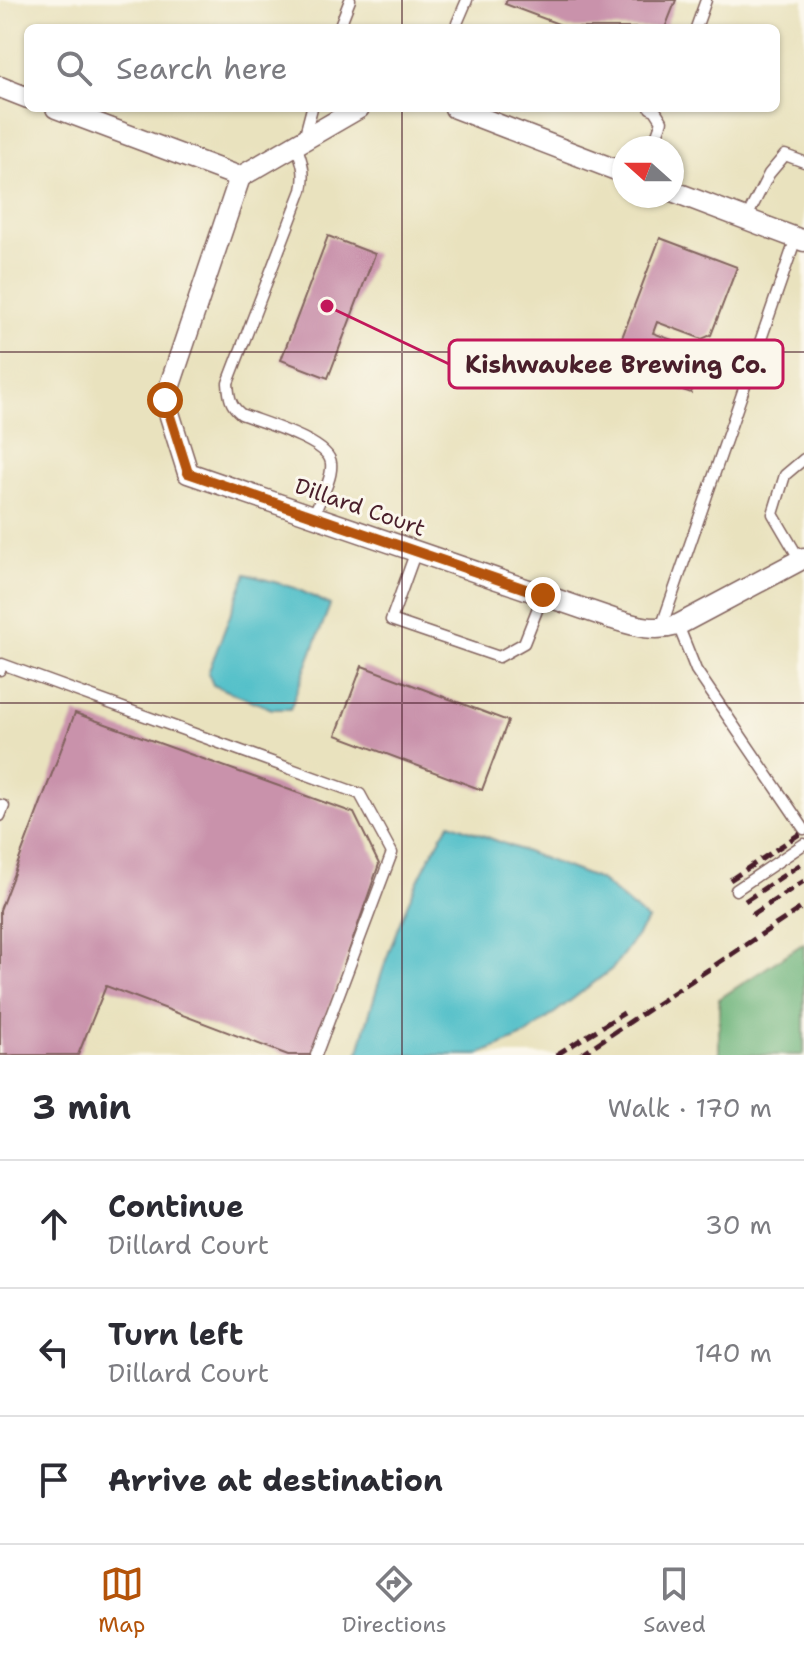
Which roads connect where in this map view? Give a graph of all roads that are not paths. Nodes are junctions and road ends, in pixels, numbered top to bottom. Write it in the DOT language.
graph roads {
  1 [pos="350,0"];
  2 [pos="467,0"];
  3 [pos="706,0"];
  4 [pos="341,24"];
  5 [pos="457,24"];
  6 [pos="697,24"];
  7 [pos="0,87"];
  8 [pos="24,96"];
  9 [pos="67,112"];
  10 [pos="310,112"];
  11 [pos="352,112"];
  12 [pos="465,112"];
  13 [pos="656,112"];
  14 [pos="665,112"];
  15 [pos="662,121"];
  16 [pos="656,136"];
  17 [pos="299,142"];
  18 [pos="804,162"];
  19 [pos="612,168"];
  20 [pos="240,177"];
  21 [pos="684,196"];
  22 [pos="746,219"];
  23 [pos="800,240"];
  24 [pos="804,459"];
  25 [pos="313,516"];
  26 [pos="416,551"];
  27 [pos="802,559"];
  28 [pos="543,595"];
  29 [pos="669,628"];
  30 [pos="0,670"];
  31 [pos="0,805"];
  32 [pos="0,816"];
  33 [pos="804,829"];
  34 [pos="804,844"];
  35 [pos="736,890"];
  36 [pos="316,1055"];
  1 -- 4 [label="lane"];
  2 -- 5 [label="lane"];
  3 -- 6 [label="lane"];
  7 -- 8 [label="street"];
  9 -- 20 [label="street"];
  10 -- 17 [label="lane"];
  11 -- 17 [label="street"];
  12 -- 19 [label="street"];
  13 -- 15 [label="lane"];
  14 -- 15 [label="lane"];
  15 -- 16 [label="lane"];
  17 -- 20 [label="street"];
  17 -- 25 [label="lane"];
  18 -- 22 [label="lane"];
  20 -- 25 [label="street, Dillard Court"];
  21 -- 22 [label="street"];
  22 -- 23 [label="street"];
  23 -- 29 [label="lane"];
  24 -- 27 [label="lane"];
  25 -- 26 [label="street, Dillard Court"];
  26 -- 28 [label="street, Dillard Court"];
  26 -- 28 [label="lane"];
  27 -- 29 [label="street"];
  28 -- 29 [label="street, Dillard Court"];
  29 -- 33 [label="lane"];
  30 -- 36 [label="lane"];
  31 -- 32 [label="lane"];
  34 -- 35 [label="lane"];
}
